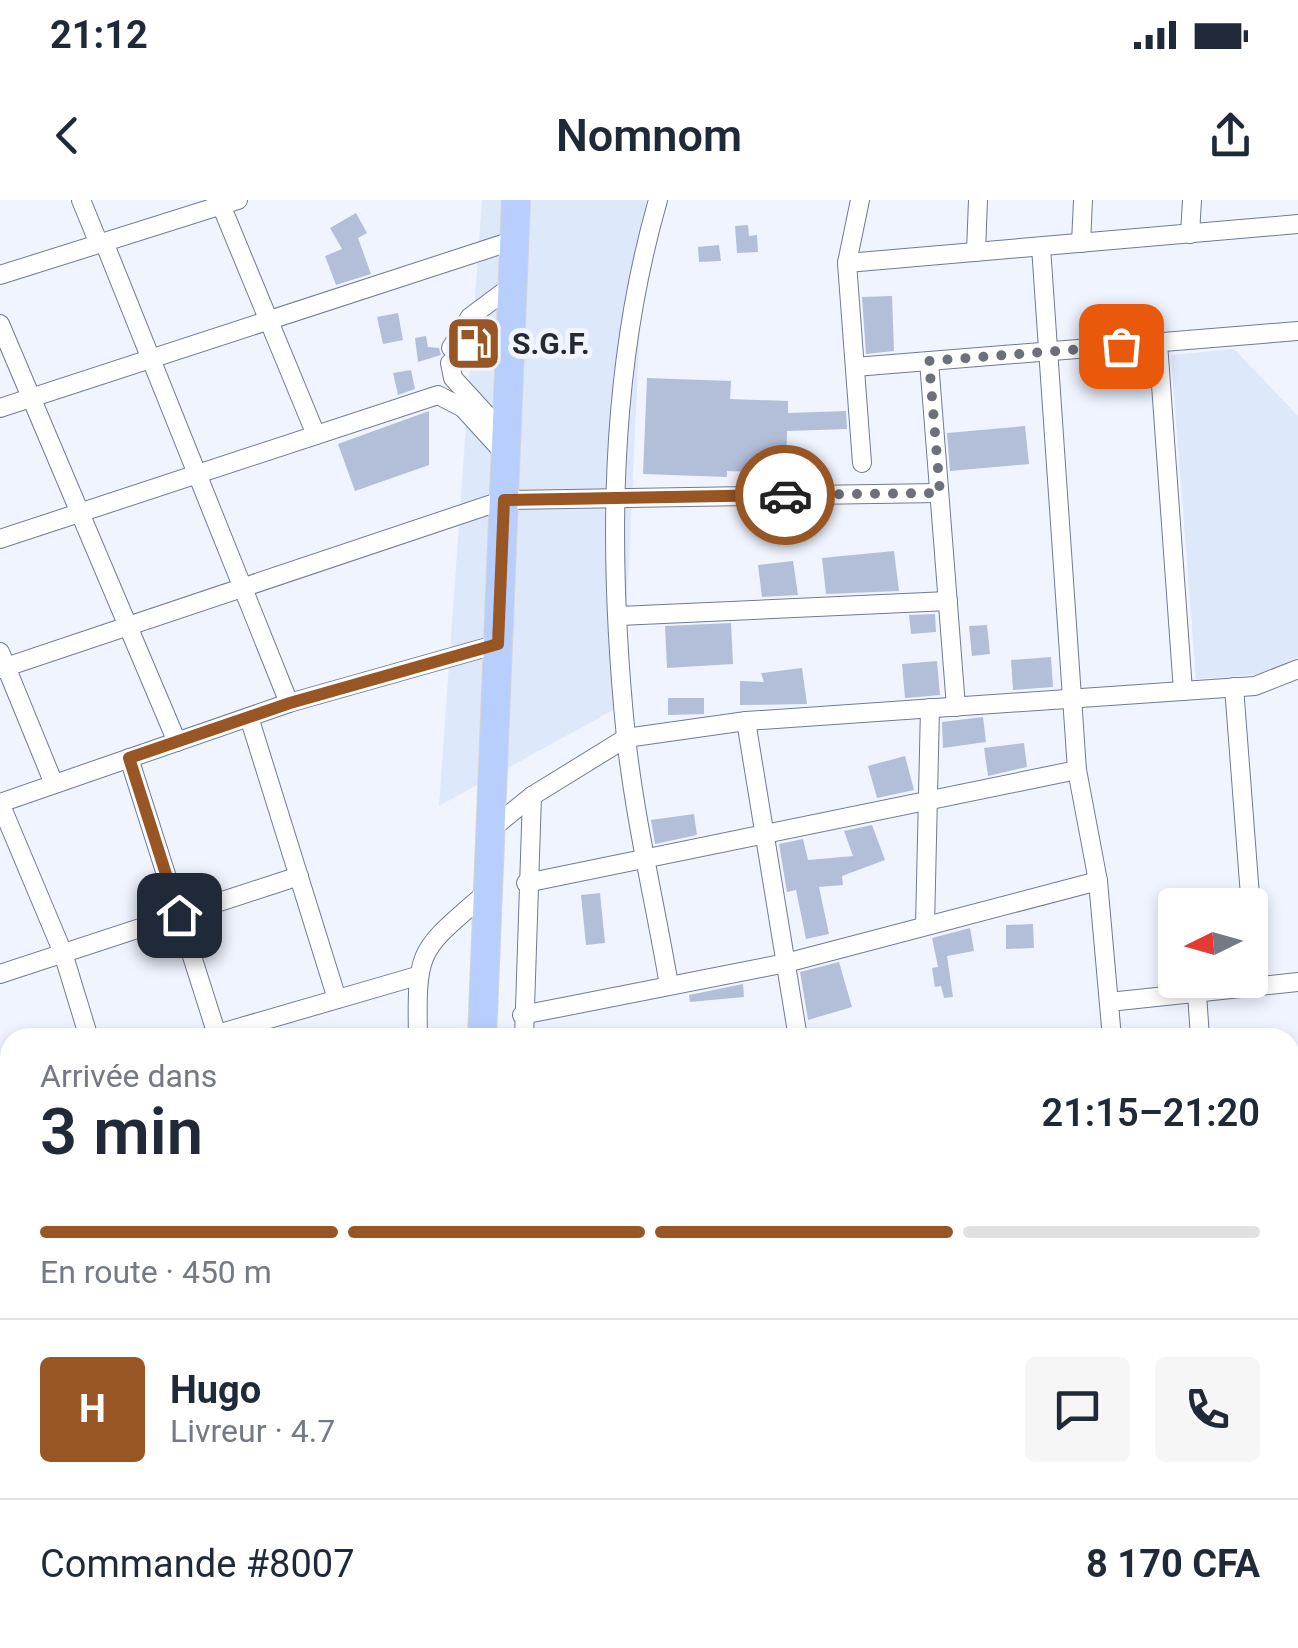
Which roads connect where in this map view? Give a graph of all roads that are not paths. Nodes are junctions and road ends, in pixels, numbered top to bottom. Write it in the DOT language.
graph roads {
  1 [pos="82,200"];
  2 [pos="516,200"];
  3 [pos="658,200"];
  4 [pos="860,200"];
  5 [pos="978,200"];
  6 [pos="1083,200"];
  7 [pos="1192,200"];
  8 [pos="226,201"];
  9 [pos="1298,224"];
  10 [pos="1190,234"];
  11 [pos="515,240"];
  12 [pos="102,243"];
  13 [pos="1081,243"];
  14 [pos="1041,246"];
  15 [pos="976,252"];
  16 [pos="847,263"];
  17 [pos="0,275"];
  18 [pos="512,285"];
  19 [pos="268,318"];
  20 [pos="0,324"];
  21 [pos="1298,332"];
  22 [pos="1158,343"];
  23 [pos="1048,352"];
  24 [pos="150,358"];
  25 [pos="929,361"];
  26 [pos="855,367"];
  27 [pos="32,398"];
  28 [pos="0,408"];
  29 [pos="316,435"];
  30 [pos="505,445"];
  31 [pos="862,463"];
  32 [pos="198,474"];
  33 [pos="940,493"];
  34 [pos="612,498"];
  35 [pos="504,500"];
  36 [pos="80,512"];
  37 [pos="0,539"];
  38 [pos="244,590"];
  39 [pos="948,601"];
  40 [pos="619,616"];
  41 [pos="129,629"];
  42 [pos="498,644"];
  43 [pos="2,663"];
  44 [pos="1298,669"];
  45 [pos="1234,687"];
  46 [pos="1184,691"];
  47 [pos="1072,698"];
  48 [pos="290,703"];
  49 [pos="956,706"];
  50 [pos="930,708"];
  51 [pos="248,717"];
  52 [pos="746,721"];
  53 [pos="626,738"];
  54 [pos="177,742"];
  55 [pos="129,758"];
  56 [pos="1077,770"];
  57 [pos="54,784"];
  58 [pos="532,796"];
  59 [pos="0,803"];
  60 [pos="928,803"];
  61 [pos="490,830"];
  62 [pos="765,836"];
  63 [pos="647,859"];
  64 [pos="298,876"];
  65 [pos="1098,881"];
  66 [pos="526,883"];
  67 [pos="1250,888"];
  68 [pos="488,891"];
  69 [pos="179,915"];
  70 [pos="925,926"];
  71 [pos="62,954"];
  72 [pos="786,963"];
  73 [pos="0,974"];
  74 [pos="417,976"];
  75 [pos="1298,982"];
  76 [pos="669,985"];
  77 [pos="1268,985"];
  78 [pos="1158,997"];
  79 [pos="1197,998"];
  80 [pos="337,999"];
  81 [pos="1108,1002"];
  82 [pos="522,1015"];
  83 [pos="86,1028"];
  84 [pos="212,1028"];
  85 [pos="241,1028"];
  86 [pos="418,1028"];
  87 [pos="482,1028"];
  88 [pos="523,1028"];
  89 [pos="796,1028"];
  90 [pos="1111,1028"];
  91 [pos="1199,1028"];
  1 -- 12 [label="street"];
  2 -- 11 [label="highway"];
  3 -- 34 [label="street"];
  4 -- 16 [label="street"];
  5 -- 15 [label="street"];
  6 -- 13 [label="street"];
  7 -- 10 [label="street"];
  8 -- 12 [label="street"];
  8 -- 19 [label="street"];
  9 -- 10 [label="street"];
  10 -- 13 [label="street"];
  11 -- 18 [label="highway"];
  11 -- 19 [label="street"];
  12 -- 17 [label="street"];
  12 -- 24 [label="street"];
  13 -- 14 [label="street"];
  14 -- 15 [label="street"];
  14 -- 23 [label="street"];
  15 -- 16 [label="street"];
  16 -- 26 [label="street"];
  18 -- 30 [label="highway"];
  18 -- 30 [label="street"];
  19 -- 24 [label="street"];
  19 -- 29 [label="street"];
  20 -- 27 [label="street"];
  21 -- 22 [label="street"];
  22 -- 23 [label="street"];
  22 -- 46 [label="street"];
  23 -- 25 [label="street"];
  23 -- 47 [label="street"];
  24 -- 27 [label="street"];
  24 -- 32 [label="street"];
  25 -- 26 [label="street"];
  25 -- 33 [label="street"];
  26 -- 31 [label="street"];
  27 -- 28 [label="street"];
  27 -- 36 [label="street"];
  29 -- 30 [label="street"];
  29 -- 32 [label="street"];
  30 -- 35 [label="highway"];
  32 -- 36 [label="street"];
  32 -- 38 [label="street"];
  33 -- 34 [label="street"];
  33 -- 39 [label="street"];
  34 -- 35 [label="street"];
  34 -- 40 [label="street"];
  35 -- 38 [label="street"];
  35 -- 42 [label="highway"];
  36 -- 37 [label="street"];
  36 -- 41 [label="street"];
  38 -- 41 [label="street"];
  38 -- 48 [label="street"];
  39 -- 40 [label="street"];
  39 -- 49 [label="street"];
  40 -- 53 [label="street"];
  41 -- 43 [label="street"];
  41 -- 54 [label="street"];
  42 -- 48 [label="street"];
  42 -- 61 [label="highway"];
  43 -- 57 [label="street"];
  44 -- 45 [label="street"];
  45 -- 46 [label="street"];
  45 -- 67 [label="street"];
  46 -- 47 [label="street"];
  47 -- 49 [label="street"];
  47 -- 56 [label="street"];
  48 -- 51 [label="street"];
  49 -- 50 [label="street"];
  50 -- 52 [label="street"];
  50 -- 60 [label="street"];
  51 -- 54 [label="street"];
  51 -- 64 [label="street"];
  52 -- 53 [label="street"];
  52 -- 62 [label="street"];
  53 -- 58 [label="street"];
  53 -- 63 [label="street"];
  54 -- 55 [label="street"];
  55 -- 57 [label="street"];
  55 -- 69 [label="street"];
  56 -- 60 [label="street"];
  56 -- 65 [label="street"];
  57 -- 59 [label="street"];
  58 -- 61 [label="street"];
  58 -- 66 [label="street"];
  59 -- 71 [label="street"];
  60 -- 62 [label="street"];
  60 -- 70 [label="street"];
  61 -- 68 [label="highway"];
  62 -- 63 [label="street"];
  62 -- 72 [label="street"];
  63 -- 66 [label="street"];
  63 -- 76 [label="street"];
  64 -- 69 [label="street"];
  64 -- 80 [label="street"];
  65 -- 70 [label="street"];
  65 -- 81 [label="street"];
  66 -- 82 [label="street"];
  68 -- 74 [label="street"];
  68 -- 87 [label="highway"];
  69 -- 71 [label="street"];
  69 -- 84 [label="street"];
  70 -- 72 [label="street"];
  71 -- 73 [label="street"];
  71 -- 83 [label="street"];
  72 -- 76 [label="street"];
  72 -- 89 [label="street"];
  74 -- 80 [label="street"];
  74 -- 86 [label="street"];
  75 -- 77 [label="street"];
  76 -- 82 [label="street"];
  78 -- 81 [label="street"];
  79 -- 91 [label="street"];
  80 -- 85 [label="street"];
  81 -- 90 [label="street"];
  82 -- 88 [label="street"];
}
